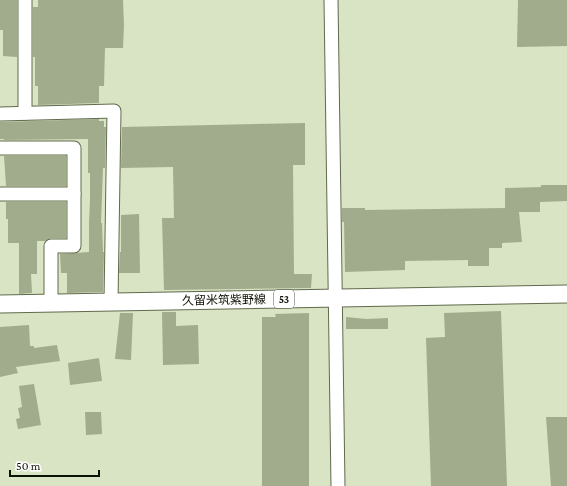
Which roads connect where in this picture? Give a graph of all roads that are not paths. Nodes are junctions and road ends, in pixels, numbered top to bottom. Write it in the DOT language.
graph roads {
  1 [pos="25,0"];
  2 [pos="331,0"];
  3 [pos="25,113"];
  4 [pos="0,114"];
  5 [pos="0,148"];
  6 [pos="0,194"];
  7 [pos="74,194"];
  8 [pos="567,294"];
  9 [pos="335,298"];
  10 [pos="111,302"];
  11 [pos="51,303"];
  12 [pos="0,304"];
  13 [pos="338,486"];
  1 -- 3 [label="street"];
  2 -- 9 [label="street"];
  3 -- 4 [label="street"];
  3 -- 10 [label="street"];
  5 -- 7 [label="street"];
  6 -- 7 [label="street"];
  7 -- 11 [label="street"];
  8 -- 9 [label="main road, 久留米筑紫野線 / 53"];
  9 -- 10 [label="main road, 久留米筑紫野線 / 53"];
  9 -- 13 [label="street"];
  10 -- 11 [label="main road, 久留米筑紫野線 / 53"];
  11 -- 12 [label="main road, 久留米筑紫野線 / 53"];
}
